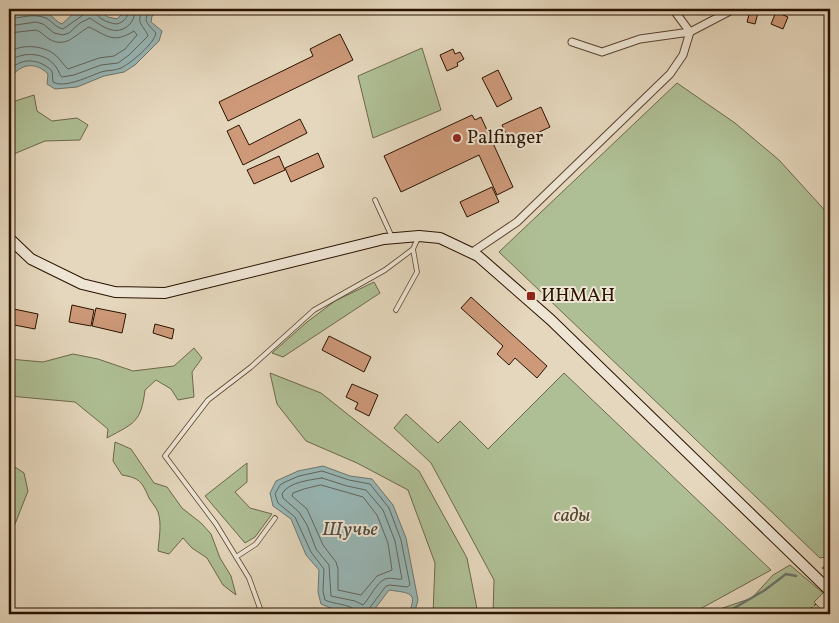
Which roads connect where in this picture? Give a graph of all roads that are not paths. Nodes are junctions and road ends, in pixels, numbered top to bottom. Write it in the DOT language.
graph roads {
  1 [pos="673,9"];
  2 [pos="734,9"];
  3 [pos="690,32"];
  4 [pos="572,42"];
  5 [pos="375,200"];
  6 [pos="419,236"];
  7 [pos="392,237"];
  8 [pos="9,238"];
  9 [pos="413,249"];
  10 [pos="471,252"];
  11 [pos="396,310"];
  12 [pos="275,518"];
  13 [pos="236,557"];
  14 [pos="830,591"];
  15 [pos="262,614"];
  1 -- 3 [label="street"];
  2 -- 3 [label="street"];
  3 -- 4 [label="street"];
  3 -- 10 [label="street"];
  5 -- 7 [label="lane"];
  6 -- 7 [label="street"];
  6 -- 9 [label="lane"];
  6 -- 10 [label="street"];
  7 -- 8 [label="street"];
  9 -- 11 [label="lane"];
  9 -- 13 [label="lane"];
  10 -- 14 [label="street"];
  12 -- 13 [label="lane"];
  13 -- 15 [label="lane"];
}
